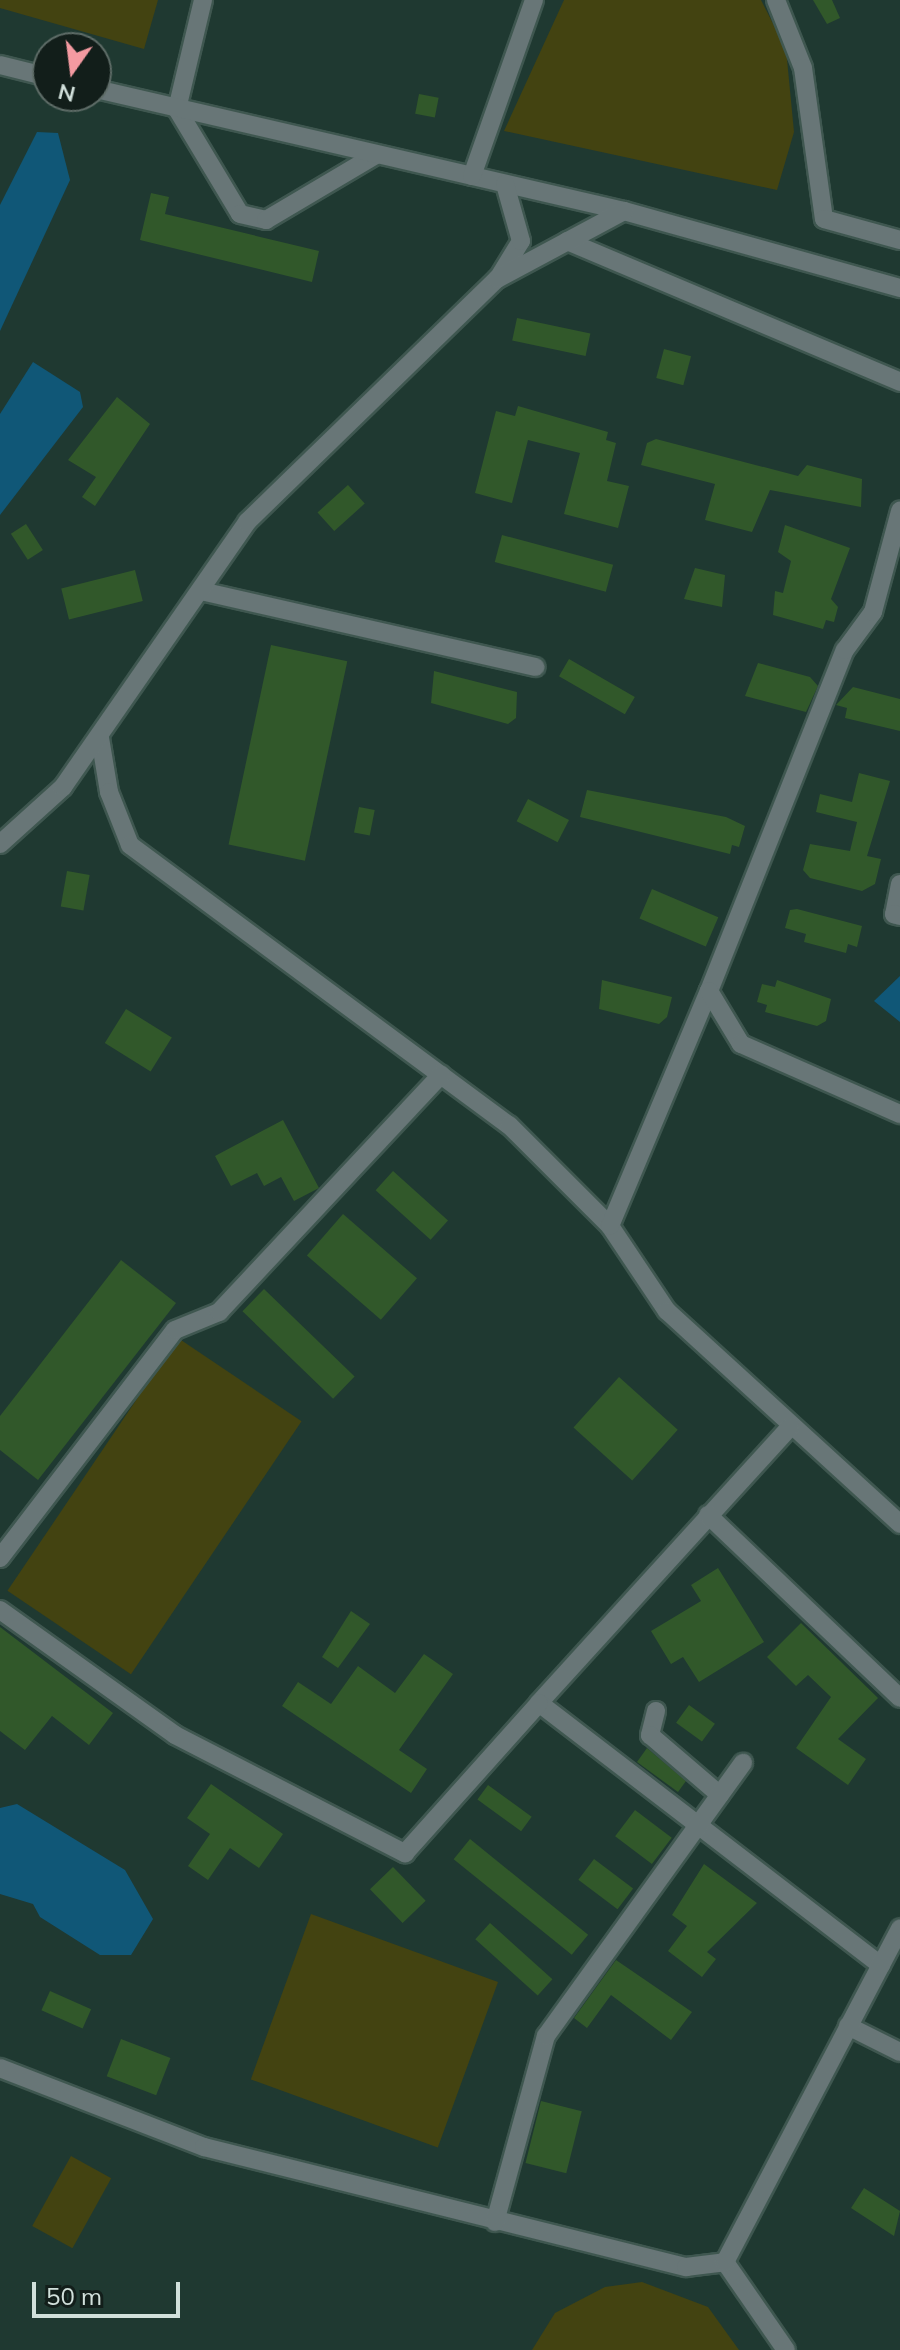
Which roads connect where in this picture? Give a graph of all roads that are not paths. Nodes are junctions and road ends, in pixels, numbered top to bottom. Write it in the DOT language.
graph roads {
  1 [pos="203,0"];
  2 [pos="534,0"];
  3 [pos="776,0"];
  4 [pos="0,65"];
  5 [pos="32,73"];
  6 [pos="112,93"];
  7 [pos="177,109"];
  8 [pos="376,155"];
  9 [pos="472,176"];
  10 [pos="505,184"];
  11 [pos="624,211"];
  12 [pos="900,240"];
  13 [pos="567,241"];
  14 [pos="497,279"];
  15 [pos="900,288"];
  16 [pos="900,382"];
  17 [pos="900,511"];
  18 [pos="201,591"];
  19 [pos="535,667"];
  20 [pos="100,738"];
  21 [pos="0,844"];
  22 [pos="900,884"];
  23 [pos="900,916"];
  24 [pos="709,991"];
  25 [pos="441,1075"];
  26 [pos="900,1114"];
  27 [pos="610,1226"];
  28 [pos="790,1427"];
  29 [pos="708,1515"];
  30 [pos="900,1524"];
  31 [pos="0,1558"];
  32 [pos="0,1610"];
  33 [pos="900,1698"];
  34 [pos="539,1703"];
  35 [pos="656,1711"];
  36 [pos="743,1763"];
  37 [pos="720,1795"];
  38 [pos="900,1928"];
  39 [pos="881,1965"];
  40 [pos="848,2026"];
  41 [pos="900,2052"];
  42 [pos="0,2068"];
  43 [pos="495,2222"];
  44 [pos="725,2262"];
  45 [pos="786,2350"];
  1 -- 7 [label="street"];
  2 -- 9 [label="street"];
  3 -- 12 [label="street"];
  4 -- 5 [label="street"];
  6 -- 7 [label="street"];
  7 -- 8 [label="street"];
  7 -- 8 [label="street"];
  8 -- 9 [label="street"];
  9 -- 10 [label="street"];
  10 -- 11 [label="street"];
  10 -- 14 [label="street"];
  11 -- 13 [label="street"];
  11 -- 15 [label="street"];
  13 -- 14 [label="street"];
  13 -- 16 [label="street"];
  14 -- 18 [label="street"];
  17 -- 24 [label="street"];
  18 -- 19 [label="street"];
  18 -- 20 [label="street"];
  20 -- 21 [label="street"];
  20 -- 25 [label="street"];
  22 -- 23 [label="street"];
  24 -- 26 [label="street"];
  24 -- 27 [label="street"];
  25 -- 27 [label="street"];
  25 -- 31 [label="street"];
  27 -- 28 [label="street"];
  28 -- 29 [label="street"];
  28 -- 30 [label="street"];
  29 -- 33 [label="street"];
  29 -- 34 [label="street"];
  32 -- 34 [label="street"];
  34 -- 39 [label="street"];
  35 -- 37 [label="street"];
  36 -- 37 [label="street"];
  37 -- 43 [label="street"];
  38 -- 39 [label="street"];
  39 -- 40 [label="street"];
  40 -- 41 [label="street"];
  40 -- 44 [label="street"];
  42 -- 43 [label="street"];
  43 -- 44 [label="street"];
  44 -- 45 [label="street"];
}
